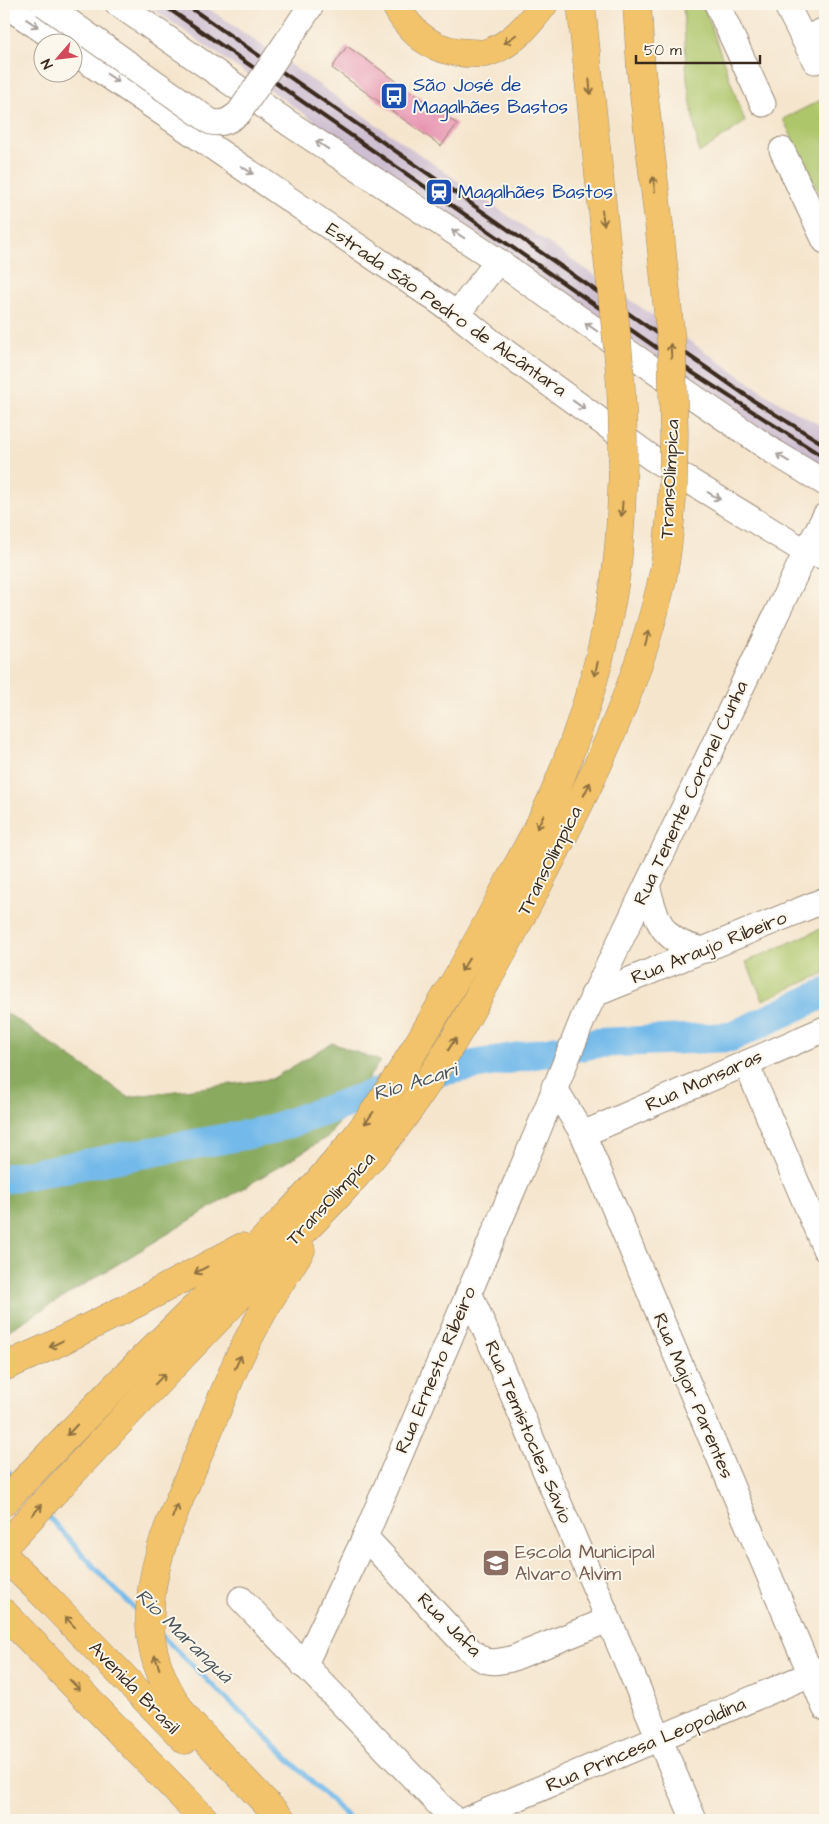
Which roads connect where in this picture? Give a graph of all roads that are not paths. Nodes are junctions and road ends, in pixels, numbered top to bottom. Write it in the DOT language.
graph roads {
  1 [pos="4,4"];
  2 [pos="44,4"];
  3 [pos="118,4"];
  4 [pos="312,4"];
  5 [pos="395,4"];
  6 [pos="544,4"];
  7 [pos="581,4"];
  8 [pos="637,4"];
  9 [pos="717,4"];
  10 [pos="786,4"];
  11 [pos="45,32"];
  12 [pos="815,43"];
  13 [pos="82,58"];
  14 [pos="763,104"];
  15 [pos="782,150"];
  16 [pos="825,241"];
  17 [pos="498,261"];
  18 [pos="457,314"];
  19 [pos="825,483"];
  20 [pos="825,516"];
  21 [pos="819,557"];
  22 [pos="647,885"];
  23 [pos="822,897"];
  24 [pos="706,950"];
  25 [pos="588,1005"];
  26 [pos="825,1029"];
  27 [pos="746,1063"];
  28 [pos="557,1080"];
  29 [pos="583,1134"];
  30 [pos="359,1171"];
  31 [pos="274,1230"];
  32 [pos="825,1249"];
  33 [pos="469,1292"];
  34 [pos="4,1367"];
  35 [pos="4,1502"];
  36 [pos="365,1537"];
  37 [pos="4,1546"];
  38 [pos="4,1556"];
  39 [pos="241,1599"];
  40 [pos="4,1613"];
  41 [pos="608,1620"];
  42 [pos="304,1666"];
  43 [pos="818,1671"];
  44 [pos="825,1708"];
  45 [pos="660,1739"];
  46 [pos="206,1820"];
  47 [pos="263,1820"];
  48 [pos="282,1820"];
  49 [pos="454,1820"];
  50 [pos="466,1820"];
  51 [pos="694,1820"];
  1 -- 11 [label="street, one-way"];
  2 -- 4 [label="street, bridge"];
  17 -- 3 [label="street, one-way"];
  6 -- 5 [label="highway, one-way"];
  7 -- 31 [label="highway, TransOlímpica, one-way, bridge"];
  30 -- 8 [label="highway, TransOlímpica, one-way, bridge"];
  9 -- 14 [label="street"];
  10 -- 12 [label="street"];
  13 -- 18 [label="street, Estrada São Pedro de Alcântara, one-way"];
  15 -- 16 [label="street"];
  17 -- 18 [label="street"];
  19 -- 17 [label="street, one-way"];
  18 -- 21 [label="street, Estrada São Pedro de Alcântara, one-way"];
  20 -- 21 [label="street, Rua Tenente Coronel Cunha"];
  21 -- 22 [label="street, Rua Tenente Coronel Cunha"];
  22 -- 24 [label="street"];
  22 -- 25 [label="street, Rua Tenente Coronel Cunha"];
  23 -- 24 [label="street, Rua Araujo Ribeiro"];
  24 -- 25 [label="street, Rua Araujo Ribeiro"];
  25 -- 28 [label="street, Rua Tenente Coronel Cunha"];
  26 -- 27 [label="street, Rua Monsaras"];
  27 -- 29 [label="street, Rua Monsaras"];
  27 -- 32 [label="street"];
  28 -- 29 [label="street, Rua Major Parentes"];
  28 -- 33 [label="street, Rua Ernesto Ribeiro"];
  29 -- 43 [label="street, Rua Major Parentes"];
  37 -- 30 [label="highway, TransOlímpica, one-way"];
  48 -- 30 [label="highway, one-way"];
  31 -- 34 [label="highway, one-way"];
  31 -- 35 [label="highway, TransOlímpica, one-way"];
  33 -- 36 [label="street, Rua Ernesto Ribeiro"];
  33 -- 41 [label="street, Rua Temistocles Sávio"];
  36 -- 41 [label="street, Rua Jafa"];
  36 -- 42 [label="street, Rua Ernesto Ribeiro"];
  47 -- 38 [label="highway, Avenida Brasil, one-way"];
  39 -- 42 [label="street"];
  40 -- 46 [label="highway, one-way"];
  41 -- 45 [label="street, Rua Temistocles Sávio"];
  42 -- 49 [label="street"];
  43 -- 44 [label="street, Rua Major Parentes"];
  43 -- 45 [label="street, Rua Princesa Leopoldina"];
  45 -- 50 [label="street, Rua Princesa Leopoldina"];
  45 -- 51 [label="street, Rua Temistocles Sávio"];
}
